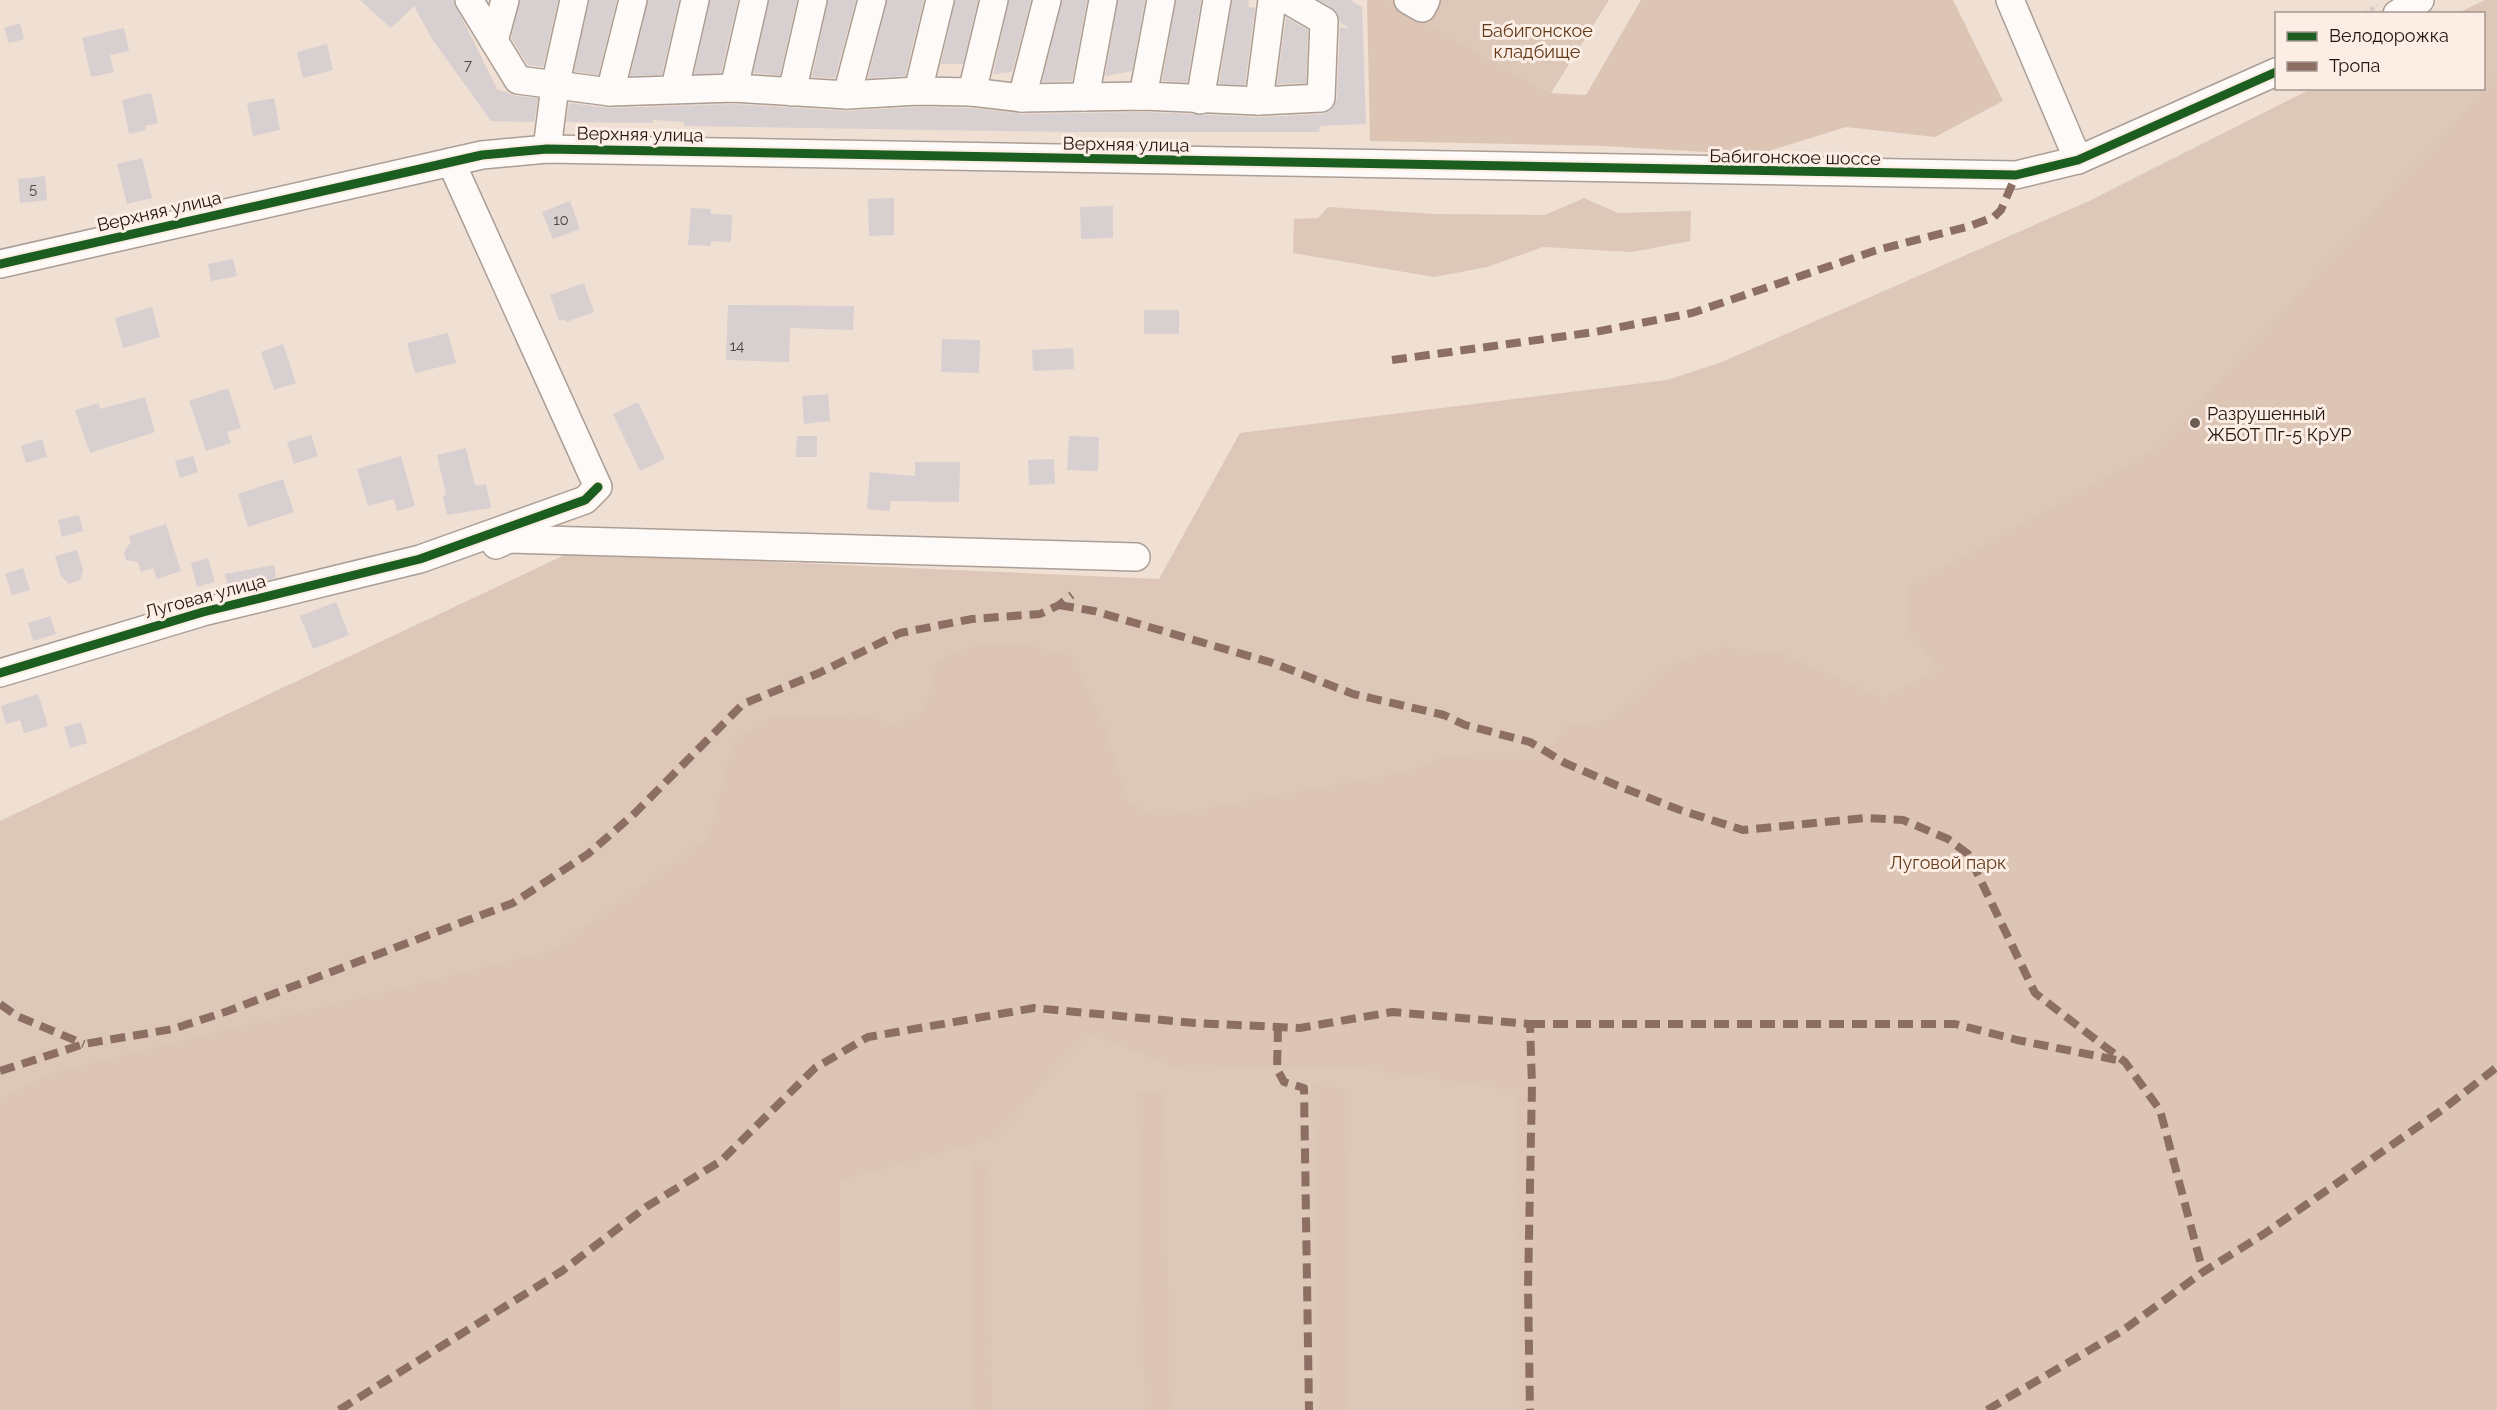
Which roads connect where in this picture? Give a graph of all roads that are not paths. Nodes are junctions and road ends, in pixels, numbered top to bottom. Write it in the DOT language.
graph roads {
  1 [pos="469,0"];
  2 [pos="505,0"];
  3 [pos="573,0"];
  4 [pos="633,0"];
  5 [pos="695,0"];
  6 [pos="754,0"];
  7 [pos="813,0"];
  8 [pos="872,0"];
  9 [pos="940,0"];
  10 [pos="994,0"];
  11 [pos="1047,0"];
  12 [pos="1103,0"];
  13 [pos="1161,0"];
  14 [pos="1217,0"];
  15 [pos="1272,0"];
  16 [pos="1288,0"];
  17 [pos="1408,0"];
  18 [pos="1426,0"];
  19 [pos="2010,0"];
  20 [pos="2420,0"];
  21 [pos="2400,12"];
  22 [pos="494,40"];
  23 [pos="2275,73"];
  24 [pos="555,86"];
  25 [pos="675,88"];
  26 [pos="734,88"];
  27 [pos="918,91"];
  28 [pos="610,92"];
  29 [pos="792,92"];
  30 [pos="972,92"];
  31 [pos="847,95"];
  32 [pos="1143,96"];
  33 [pos="1085,97"];
  34 [pos="1022,98"];
  35 [pos="1200,100"];
  36 [pos="1259,101"];
  37 [pos="548,149"];
  38 [pos="2078,160"];
  39 [pos="451,162"];
  40 [pos="1293,163"];
  41 [pos="0,264"];
  42 [pos="452,547"];
  43 [pos="1136,557"];
  44 [pos="0,673"];
  1 -- 22 [label="street"];
  2 -- 22 [label="street"];
  3 -- 24 [label="street"];
  4 -- 28 [label="street"];
  5 -- 25 [label="street"];
  6 -- 26 [label="street"];
  7 -- 29 [label="street"];
  8 -- 31 [label="street"];
  9 -- 27 [label="street"];
  10 -- 30 [label="street"];
  11 -- 34 [label="street"];
  12 -- 33 [label="street"];
  13 -- 32 [label="street"];
  14 -- 35 [label="street"];
  15 -- 36 [label="street"];
  16 -- 36 [label="street"];
  17 -- 18 [label="street"];
  19 -- 38 [label="street"];
  20 -- 21 [label="street"];
  22 -- 24 [label="street"];
  23 -- 38 [label="street, Бабигонское шоссе"];
  24 -- 28 [label="street"];
  24 -- 37 [label="street"];
  25 -- 26 [label="street"];
  25 -- 28 [label="street"];
  26 -- 29 [label="street"];
  27 -- 30 [label="street"];
  27 -- 31 [label="street"];
  29 -- 31 [label="street"];
  30 -- 34 [label="street"];
  32 -- 33 [label="street"];
  32 -- 35 [label="street"];
  33 -- 34 [label="street"];
  35 -- 36 [label="street"];
  37 -- 39 [label="street, Верхняя улица"];
  37 -- 40 [label="street, Верхняя улица"];
  38 -- 40 [label="street, Бабигонское шоссе"];
  39 -- 41 [label="street, Верхняя улица"];
  39 -- 42 [label="street, Луговая улица"];
  42 -- 43 [label="street"];
  42 -- 44 [label="street, Луговая улица"];
}
